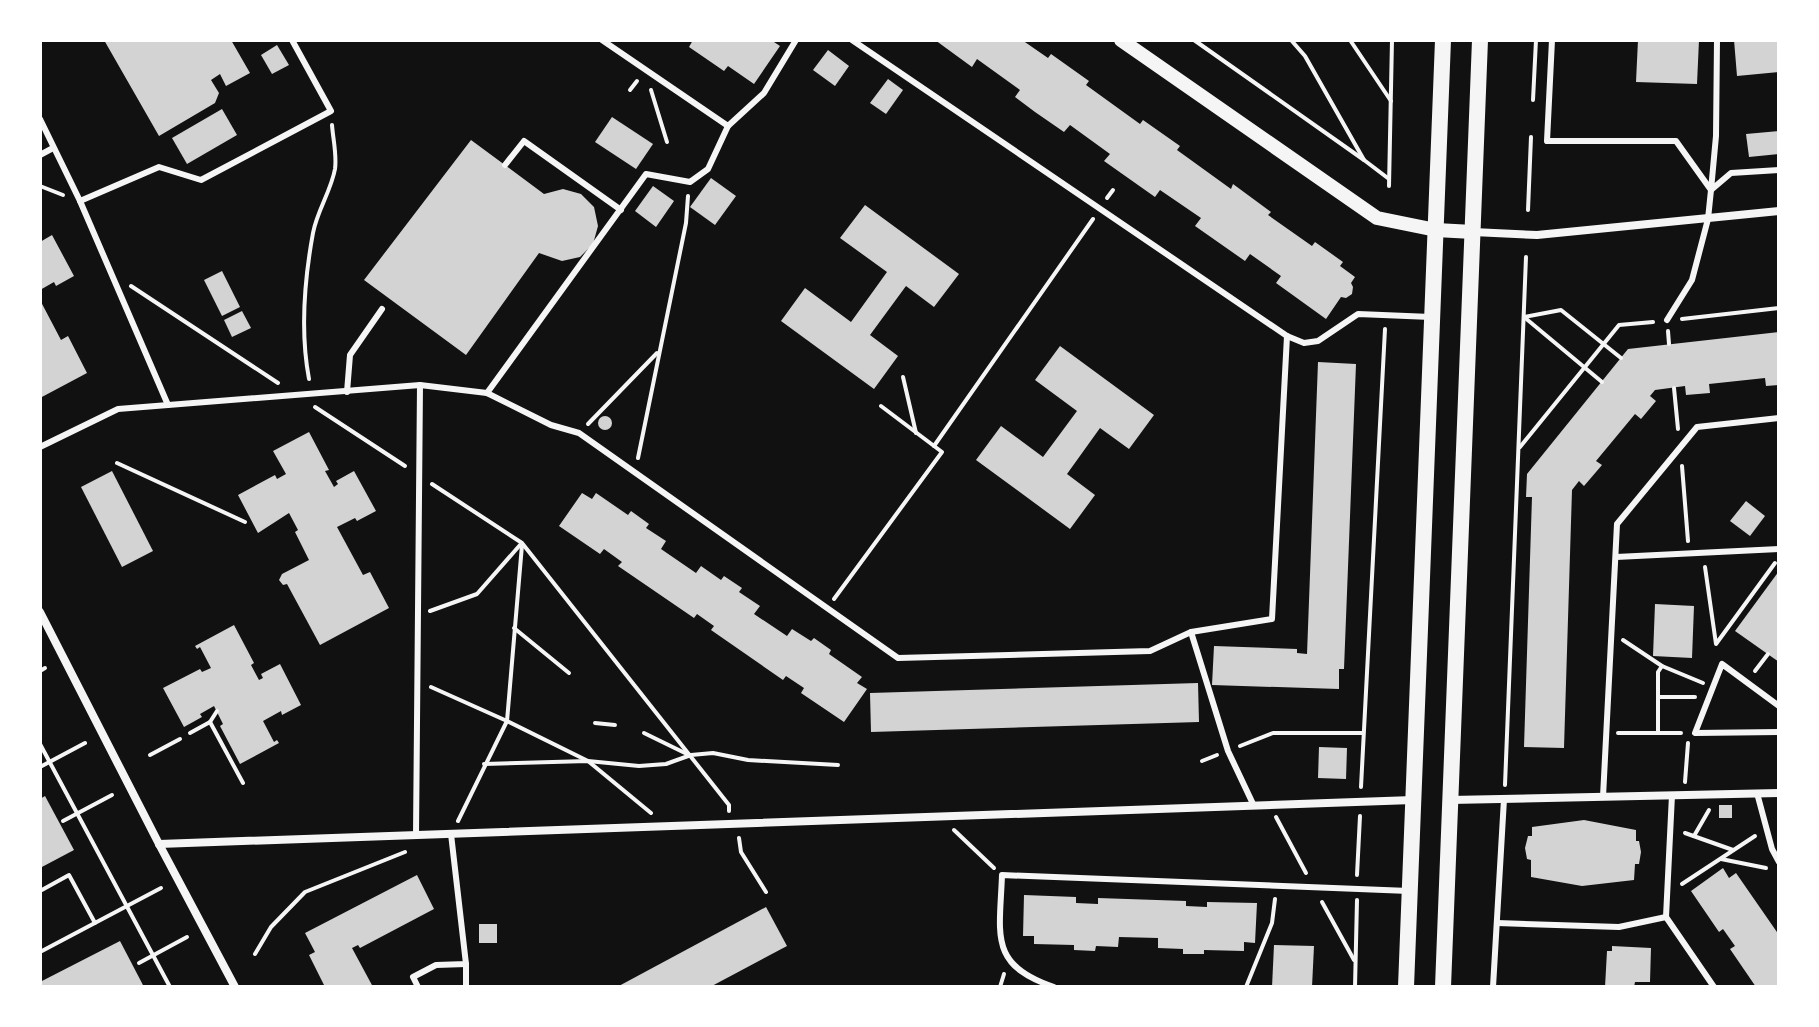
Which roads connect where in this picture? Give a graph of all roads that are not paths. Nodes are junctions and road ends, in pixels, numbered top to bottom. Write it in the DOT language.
graph roads {
  1 [pos="292,40"];
  2 [pos="602,40"];
  3 [pos="796,40"];
  4 [pos="852,40"];
  5 [pos="1121,40"];
  6 [pos="1443,40"];
  7 [pos="1480,40"];
  8 [pos="1552,40"];
  9 [pos="1717,40"];
  10 [pos="40,119"];
  11 [pos="728,126"];
  12 [pos="53,148"];
  13 [pos="40,155"];
  14 [pos="505,165"];
  15 [pos="1779,170"];
  16 [pos="1711,190"];
  17 [pos="80,201"];
  18 [pos="621,210"];
  19 [pos="1779,211"];
  20 [pos="1708,219"];
  21 [pos="1436,230"];
  22 [pos="1473,232"];
  23 [pos="382,309"];
  24 [pos="1432,317"];
  25 [pos="1667,320"];
  26 [pos="1287,336"];
  27 [pos="420,385"];
  28 [pos="347,392"];
  29 [pos="487,393"];
  30 [pos="168,405"];
  31 [pos="1779,418"];
  32 [pos="40,447"];
  33 [pos="1779,549"];
  34 [pos="1616,557"];
  35 [pos="40,612"];
  36 [pos="1191,632"];
  37 [pos="1779,706"];
  38 [pos="1779,732"];
  39 [pos="1757,793"];
  40 [pos="1779,793"];
  41 [pos="1672,795"];
  42 [pos="1603,797"];
  43 [pos="1504,799"];
  44 [pos="1413,800"];
  45 [pos="1450,800"];
  46 [pos="1254,806"];
  47 [pos="451,834"];
  48 [pos="416,835"];
  49 [pos="159,844"];
  50 [pos="1776,849"];
  51 [pos="1779,862"];
  52 [pos="1409,891"];
  53 [pos="1666,917"];
  54 [pos="1497,923"];
  55 [pos="466,964"];
  56 [pos="235,987"];
  57 [pos="418,987"];
  58 [pos="466,987"];
  59 [pos="1054,987"];
  60 [pos="1406,987"];
  61 [pos="1443,987"];
  62 [pos="1493,987"];
  63 [pos="1714,987"];
  1 -- 17 [label="lane"];
  2 -- 11 [label="lane"];
  3 -- 11 [label="lane"];
  4 -- 26 [label="lane"];
  5 -- 21 [label="street"];
  6 -- 21 [label="main road"];
  7 -- 22 [label="main road"];
  8 -- 16 [label="lane"];
  9 -- 16 [label="lane"];
  10 -- 12 [label="lane"];
  11 -- 18 [label="lane"];
  12 -- 13 [label="lane"];
  12 -- 17 [label="lane"];
  14 -- 18 [label="lane"];
  15 -- 16 [label="lane"];
  16 -- 20 [label="lane"];
  17 -- 30 [label="lane"];
  18 -- 29 [label="lane"];
  19 -- 20 [label="street"];
  20 -- 22 [label="street"];
  20 -- 25 [label="lane"];
  21 -- 22 [label="street"];
  21 -- 24 [label="main road"];
  22 -- 45 [label="main road"];
  23 -- 28 [label="lane"];
  24 -- 26 [label="lane"];
  24 -- 44 [label="main road"];
  26 -- 36 [label="lane"];
  27 -- 28 [label="lane"];
  27 -- 29 [label="lane"];
  27 -- 48 [label="lane"];
  28 -- 30 [label="lane"];
  29 -- 36 [label="lane"];
  30 -- 32 [label="lane"];
  31 -- 34 [label="lane"];
  33 -- 34 [label="lane"];
  34 -- 42 [label="lane"];
  35 -- 49 [label="street"];
  36 -- 46 [label="lane"];
  37 -- 38 [label="lane"];
  39 -- 40 [label="street"];
  39 -- 41 [label="street"];
  39 -- 50 [label="lane"];
  41 -- 42 [label="street"];
  41 -- 53 [label="lane"];
  42 -- 43 [label="street"];
  43 -- 45 [label="street"];
  43 -- 54 [label="lane"];
  44 -- 46 [label="street"];
  44 -- 52 [label="main road"];
  45 -- 61 [label="main road"];
  46 -- 47 [label="street"];
  47 -- 48 [label="street"];
  47 -- 55 [label="lane"];
  48 -- 49 [label="street"];
  49 -- 56 [label="street"];
  50 -- 51 [label="lane"];
  52 -- 59 [label="lane"];
  52 -- 60 [label="main road"];
  53 -- 54 [label="lane"];
  53 -- 63 [label="lane"];
  54 -- 62 [label="lane"];
  55 -- 57 [label="lane"];
  55 -- 58 [label="lane"];
}
